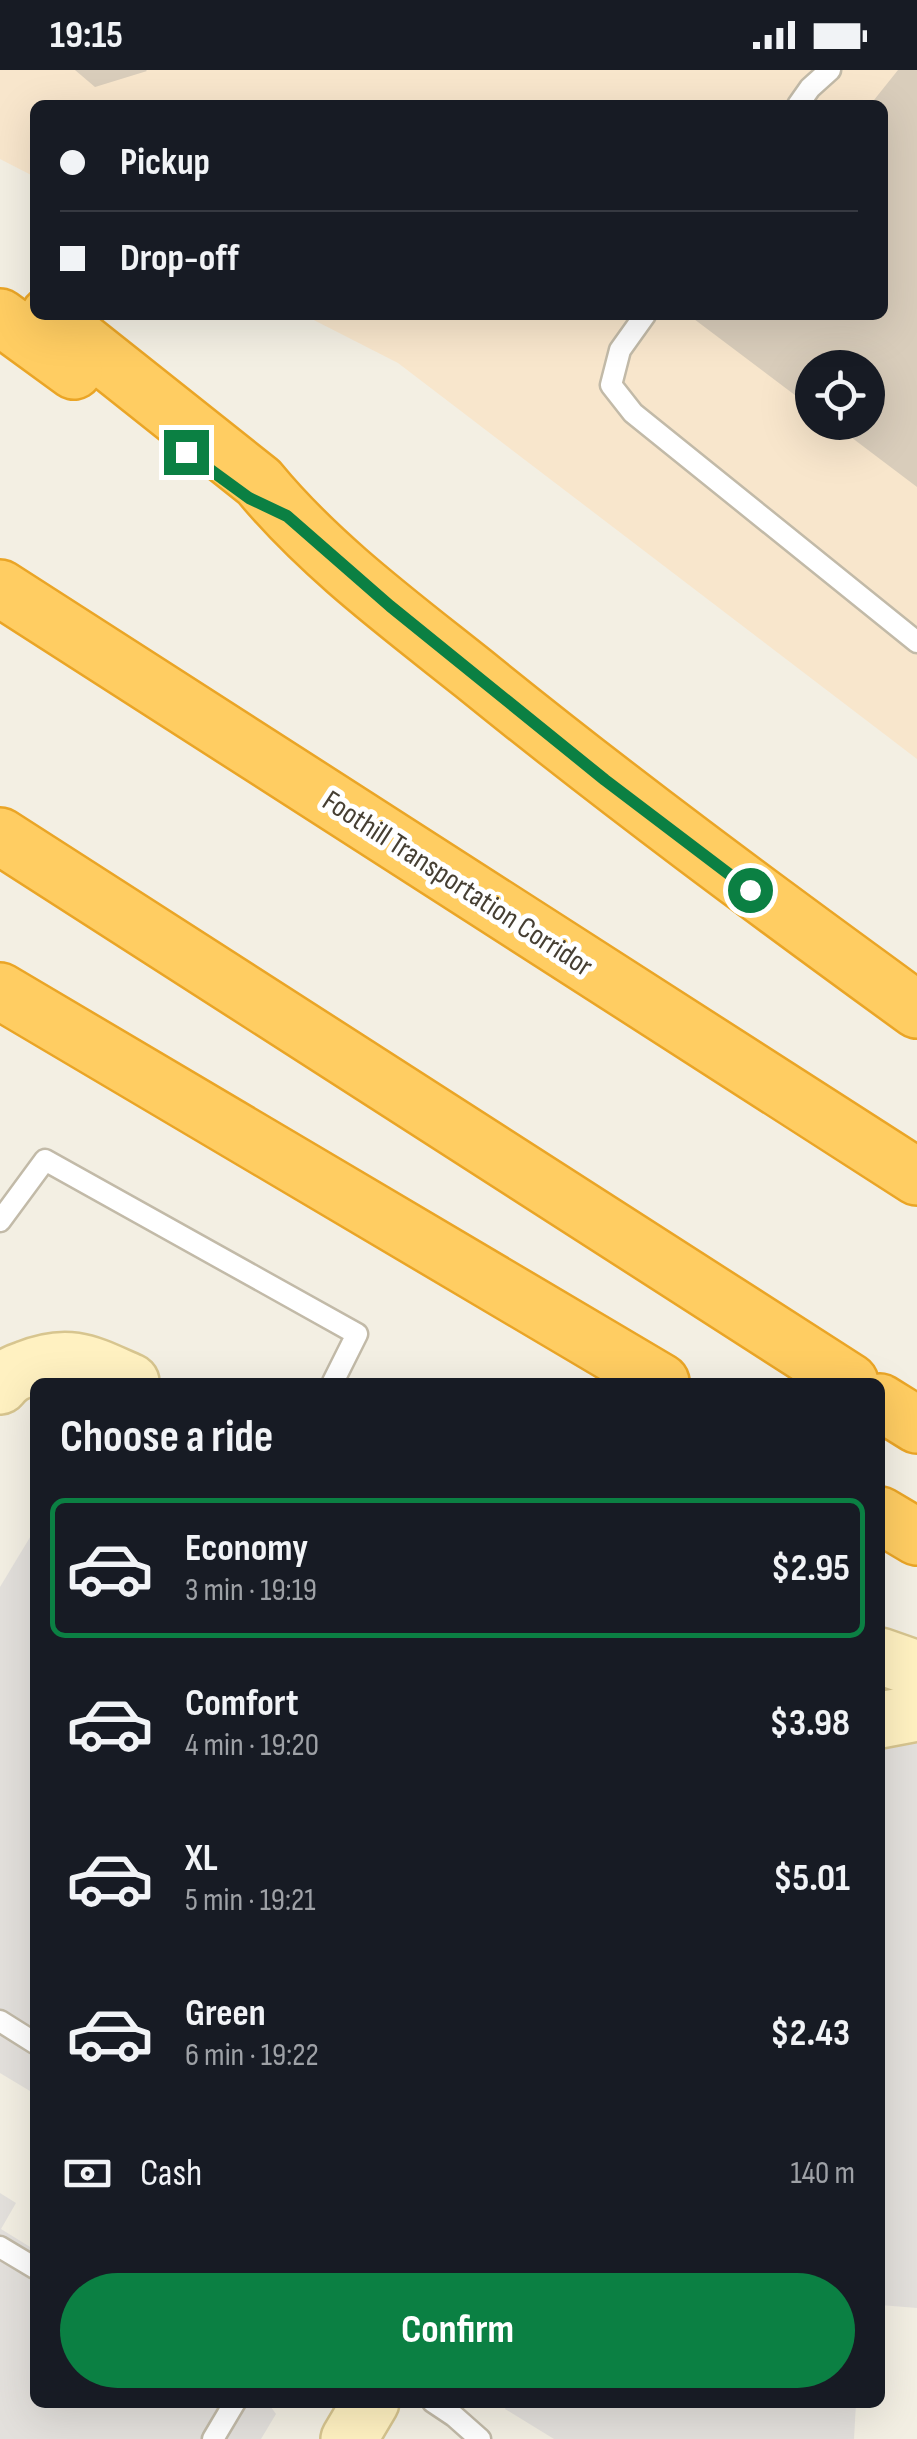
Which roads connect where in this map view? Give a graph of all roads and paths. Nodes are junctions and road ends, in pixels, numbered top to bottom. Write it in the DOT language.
graph roads {
  1 [pos="830,70"];
  2 [pos="802,100"];
  3 [pos="0,277"];
  4 [pos="30,300"];
  5 [pos="0,318"];
  6 [pos="55,320"];
  7 [pos="641,320"];
  8 [pos="287,516"];
  9 [pos="0,588"];
  10 [pos="917,642"];
  11 [pos="0,836"];
  12 [pos="0,991"];
  13 [pos="917,1010"];
  14 [pos="917,1177"];
  15 [pos="0,1221"];
  16 [pos="122,1378"];
  17 [pos="336,1378"];
  18 [pos="654,1378"];
  19 [pos="844,1378"];
  20 [pos="0,1386"];
  21 [pos="885,1405"];
  22 [pos="917,1425"];
  23 [pos="885,1517"];
  24 [pos="917,1537"];
  25 [pos="885,1658"];
  26 [pos="917,1669"];
  27 [pos="917,1713"];
  28 [pos="885,1719"];
  29 [pos="0,2021"];
  30 [pos="30,2041"];
  31 [pos="0,2247"];
  32 [pos="30,2265"];
  33 [pos="231,2408"];
  34 [pos="367,2408"];
  35 [pos="442,2408"];
  36 [pos="212,2439"];
  37 [pos="349,2439"];
  38 [pos="480,2439"];
  1 -- 2 [label="lane"];
  3 -- 4 [label="highway"];
  5 -- 8 [label="highway"];
  6 -- 8 [label="highway"];
  7 -- 10 [label="lane"];
  8 -- 13 [label="highway"];
  9 -- 14 [label="highway, Foothill Transportation Corridor"];
  11 -- 19 [label="highway"];
  12 -- 18 [label="highway"];
  15 -- 17 [label="lane"];
  16 -- 20 [label="main road"];
  21 -- 22 [label="highway"];
  23 -- 24 [label="highway"];
  25 -- 26 [label="main road"];
  27 -- 28 [label="main road"];
  29 -- 30 [label="lane"];
  31 -- 32 [label="lane"];
  33 -- 36 [label="lane"];
  34 -- 37 [label="main road"];
  35 -- 38 [label="lane"];
}
